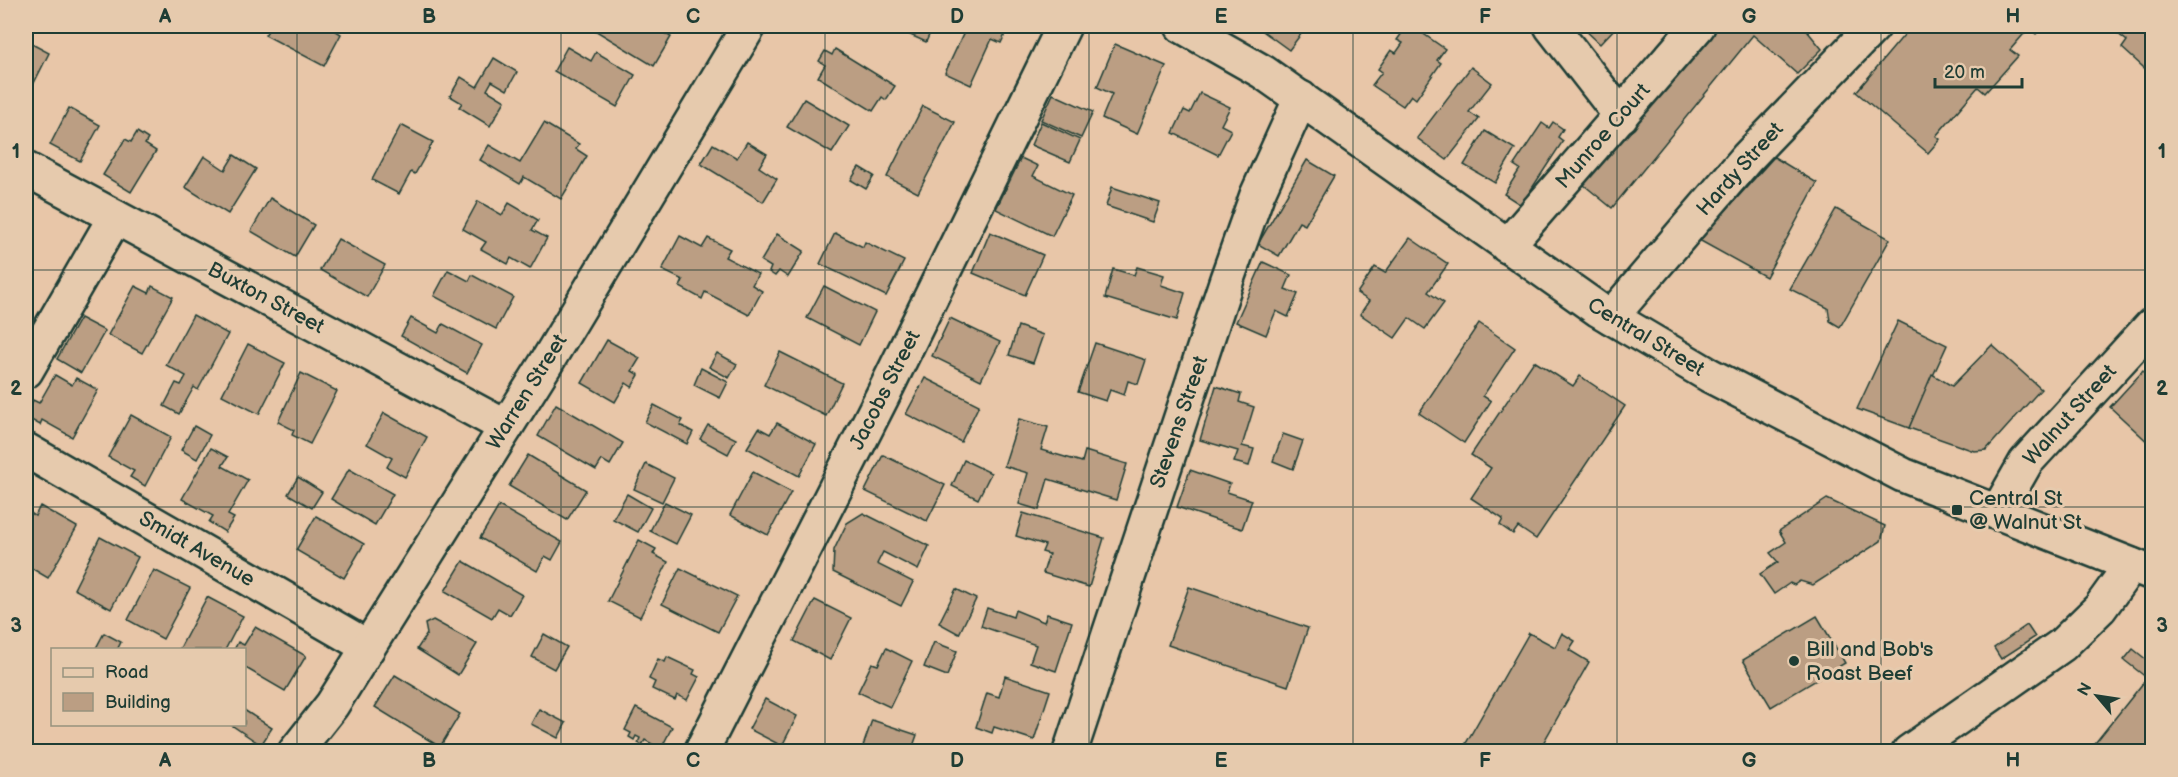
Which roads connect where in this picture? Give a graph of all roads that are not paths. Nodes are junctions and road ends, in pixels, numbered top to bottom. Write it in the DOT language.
graph roads {
  1 [pos="749,26"];
  2 [pos="1064,26"];
  3 [pos="1551,26"];
  4 [pos="1698,26"];
  5 [pos="1874,26"];
  6 [pos="1196,29"];
  7 [pos="1301,98"];
  8 [pos="1621,116"];
  9 [pos="26,169"];
  10 [pos="115,217"];
  11 [pos="1507,246"];
  12 [pos="1611,317"];
  13 [pos="2152,325"];
  14 [pos="26,371"];
  15 [pos="506,427"];
  16 [pos="26,450"];
  17 [pos="1997,513"];
  18 [pos="2142,569"];
  19 [pos="368,647"];
  20 [pos="707,750"];
  21 [pos="295,752"];
  22 [pos="1070,752"];
  23 [pos="1909,752"];
  1 -- 15 [label="street, Warren Street"];
  2 -- 20 [label="street, Jacobs Street"];
  3 -- 8 [label="street"];
  4 -- 8 [label="street, Munroe Court"];
  5 -- 12 [label="street, Hardy Street"];
  6 -- 7 [label="street, Central Street"];
  7 -- 11 [label="street, Central Street"];
  7 -- 22 [label="street, Stevens Street"];
  8 -- 11 [label="street, Munroe Court"];
  9 -- 10 [label="street, Buxton Street"];
  10 -- 14 [label="street"];
  10 -- 15 [label="street, Buxton Street"];
  11 -- 12 [label="street, Central Street"];
  12 -- 17 [label="street, Central Street"];
  13 -- 17 [label="street, Walnut Street"];
  15 -- 19 [label="street, Warren Street"];
  16 -- 19 [label="street, Smidt Avenue"];
  17 -- 18 [label="street, Central Street"];
  18 -- 23 [label="street"];
  19 -- 21 [label="street, Warren Street"];
}
